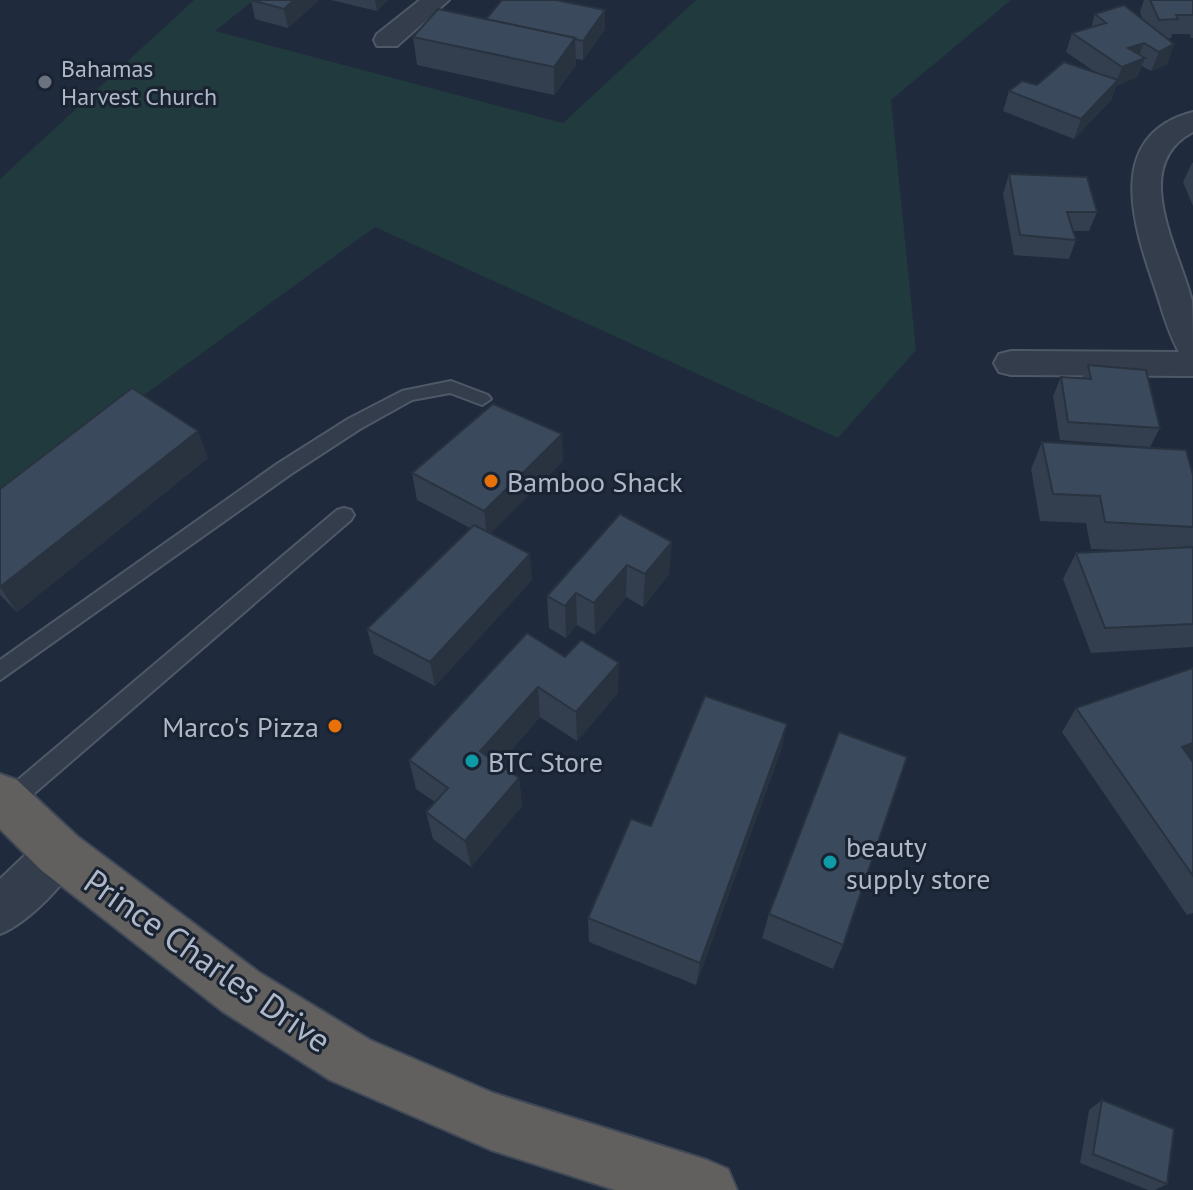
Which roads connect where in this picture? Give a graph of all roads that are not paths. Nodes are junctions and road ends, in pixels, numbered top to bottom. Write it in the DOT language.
graph roads {
  1 [pos="436,0"];
  2 [pos="387,40"];
  3 [pos="1193,121"];
  4 [pos="1193,347"];
  5 [pos="1011,363"];
  6 [pos="1193,364"];
  7 [pos="482,399"];
  8 [pos="344,515"];
  9 [pos="0,671"];
  10 [pos="4,800"];
  11 [pos="59,853"];
  12 [pos="0,911"];
  13 [pos="707,1190"];
  1 -- 2 [label="street"];
  3 -- 4 [label="street"];
  5 -- 6 [label="street"];
  7 -- 9 [label="lane"];
  8 -- 10 [label="lane"];
  10 -- 11 [label="highway, Prince Charles Drive"];
  11 -- 12 [label="street"];
  11 -- 13 [label="highway, Prince Charles Drive"];
}
